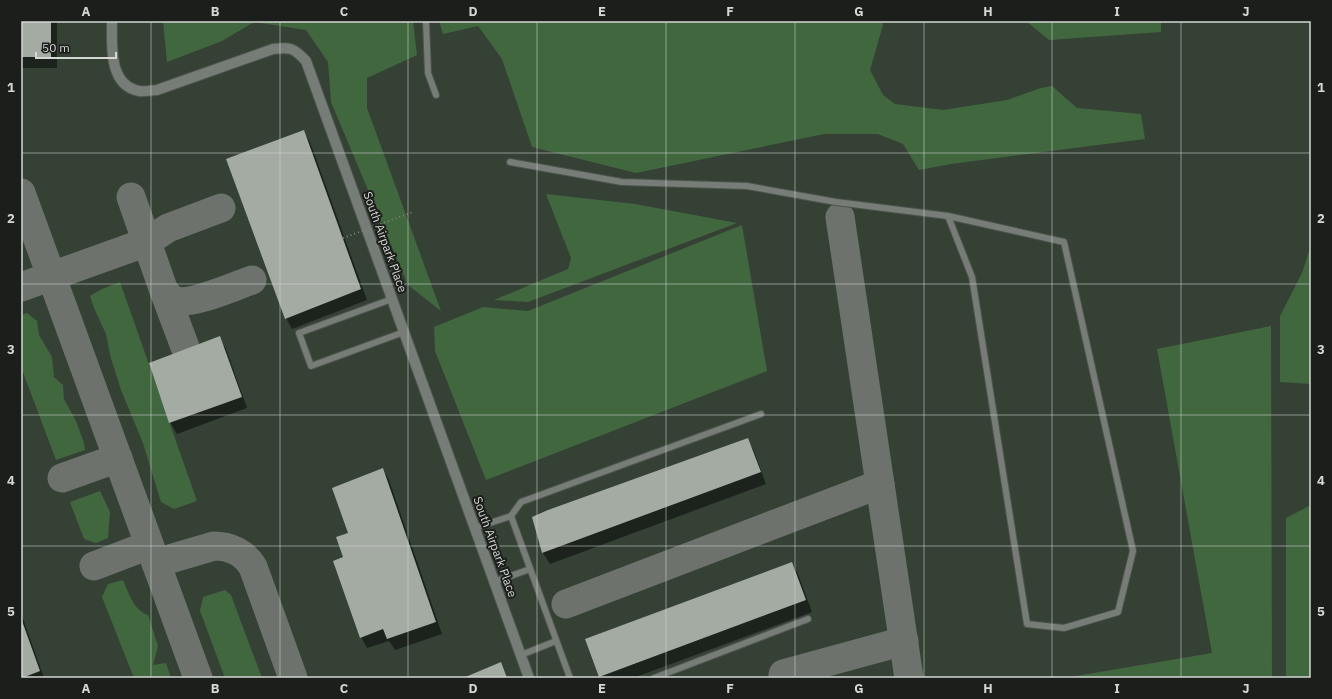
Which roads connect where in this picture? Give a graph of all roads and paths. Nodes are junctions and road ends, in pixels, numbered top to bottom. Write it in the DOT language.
graph roads {
  1 [pos="112,21"];
  2 [pos="426,21"];
  3 [pos="436,95"];
  4 [pos="510,162"];
  5 [pos="413,212"];
  6 [pos="948,216"];
  7 [pos="343,238"];
  8 [pos="392,299"];
  9 [pos="404,332"];
  10 [pos="761,414"];
  11 [pos="511,516"];
  12 [pos="475,528"];
  13 [pos="530,569"];
  14 [pos="494,582"];
  15 [pos="808,619"];
  16 [pos="556,641"];
  17 [pos="521,654"];
  18 [pos="529,678"];
  19 [pos="570,678"];
  20 [pos="654,678"];
  1 -- 8 [label="street, South Airpark Place"];
  2 -- 3 [label="lane"];
  4 -- 6 [label="lane"];
  5 -- 7 [label="path, bridge"];
  6 -- 6 [label="lane"];
  8 -- 9 [label="street, South Airpark Place"];
  8 -- 9 [label="lane"];
  9 -- 12 [label="street, South Airpark Place"];
  10 -- 11 [label="lane"];
  11 -- 12 [label="lane"];
  11 -- 13 [label="lane"];
  12 -- 14 [label="street, South Airpark Place"];
  13 -- 14 [label="lane"];
  13 -- 16 [label="lane"];
  14 -- 17 [label="street, South Airpark Place"];
  15 -- 20 [label="lane"];
  16 -- 17 [label="lane"];
  16 -- 19 [label="lane"];
  17 -- 18 [label="street, South Airpark Place"];
}
